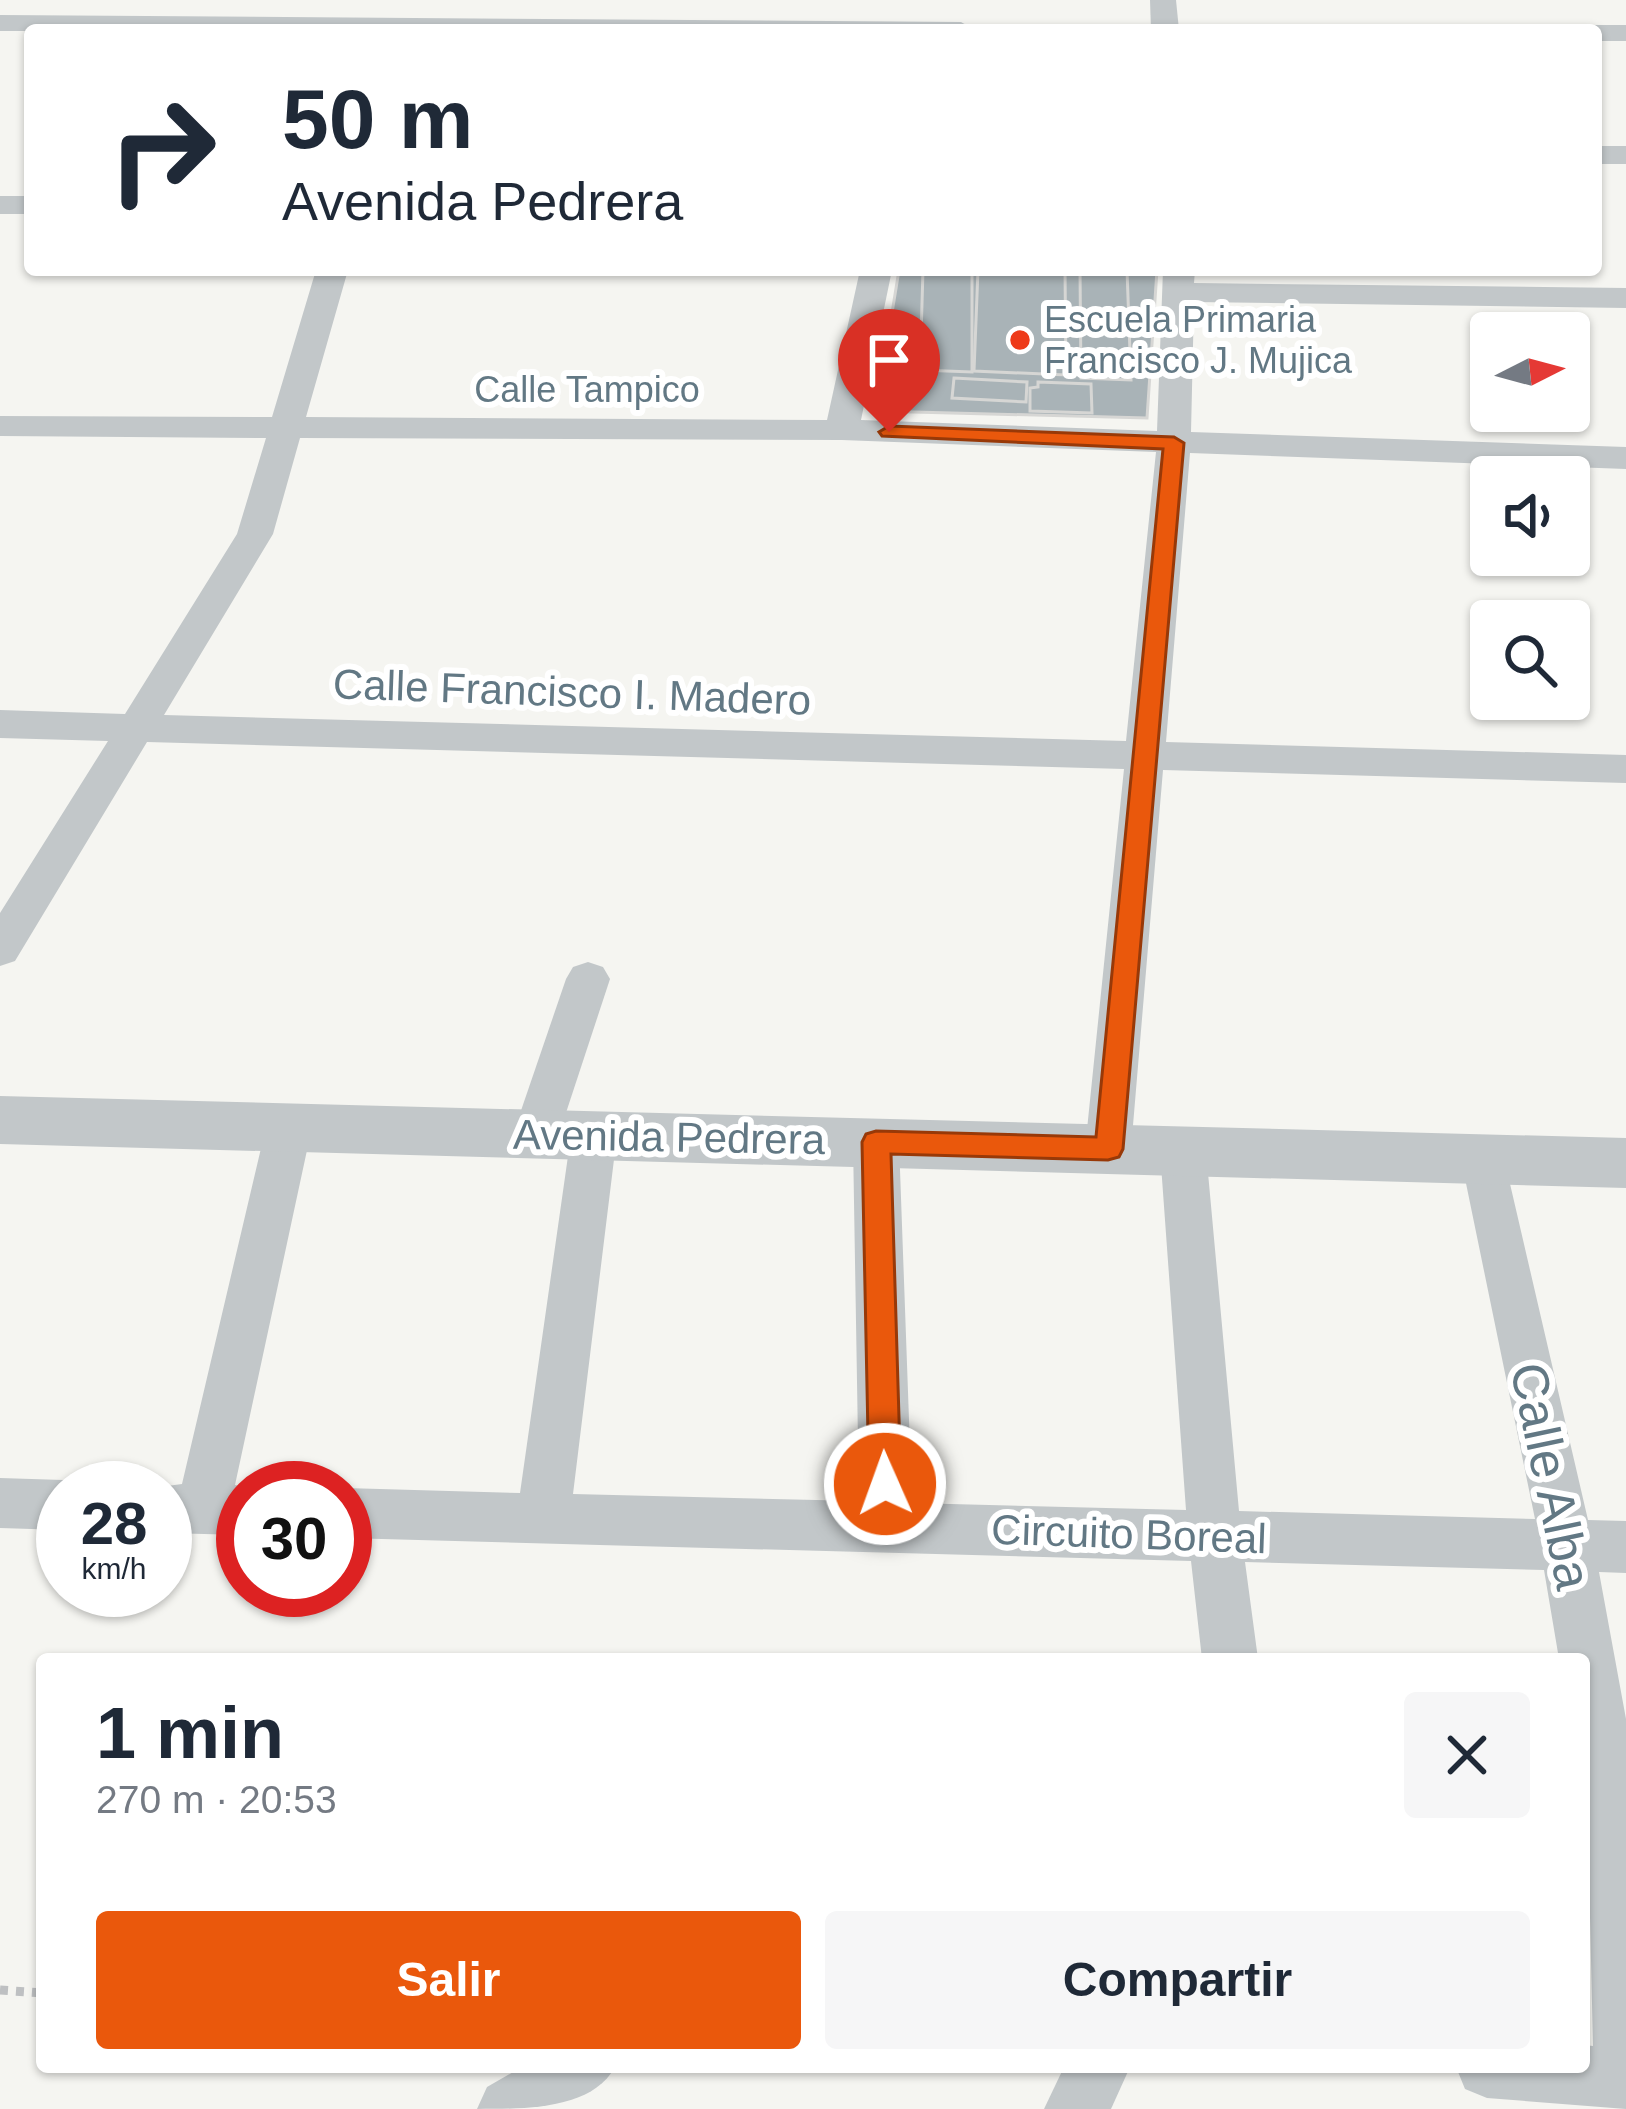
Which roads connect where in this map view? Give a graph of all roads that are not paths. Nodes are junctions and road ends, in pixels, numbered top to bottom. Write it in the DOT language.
graph roads {
  1 [pos="408,19"];
  2 [pos="0,23"];
  3 [pos="644,24"];
  4 [pos="330,276"];
  5 [pos="875,276"];
  6 [pos="1179,281"];
  7 [pos="1626,298"];
  8 [pos="0,426"];
  9 [pos="285,426"];
  10 [pos="842,430"];
  11 [pos="1174,443"];
  12 [pos="1626,458"];
  13 [pos="0,724"];
  14 [pos="139,728"];
  15 [pos="1141,757"];
  16 [pos="1626,769"];
  17 [pos="0,949"];
  18 [pos="588,979"];
  19 [pos="0,1121"];
  20 [pos="289,1127"];
  21 [pos="536,1134"];
  22 [pos="594,1135"];
  23 [pos="876,1142"];
  24 [pos="1108,1149"];
  25 [pos="1183,1150"];
  26 [pos="1484,1159"];
  27 [pos="1626,1162"];
  28 [pos="0,1503"];
  29 [pos="36,1504"];
  30 [pos="204,1509"];
  31 [pos="372,1514"];
  32 [pos="543,1518"];
  33 [pos="886,1527"];
  34 [pos="1215,1536"];
  35 [pos="1567,1546"];
  36 [pos="1626,1547"];
  37 [pos="1229,1653"];
  38 [pos="1586,1653"];
  39 [pos="1590,1676"];
  40 [pos="573,2073"];
  41 [pos="1096,2073"];
  42 [pos="1553,2073"];
  43 [pos="1625,2081"];
  44 [pos="1626,2091"];
  45 [pos="509,2109"];
  46 [pos="1076,2109"];
  1 -- 2 [label="street"];
  1 -- 3 [label="street"];
  4 -- 9 [label="street"];
  5 -- 10 [label="street"];
  6 -- 7 [label="street"];
  6 -- 11 [label="street"];
  8 -- 9 [label="street, Calle Tampico"];
  9 -- 10 [label="street, Calle Tampico"];
  9 -- 14 [label="street"];
  10 -- 11 [label="street, Calle Tampico"];
  11 -- 12 [label="street"];
  11 -- 15 [label="street"];
  13 -- 14 [label="street, Calle Francisco I. Madero"];
  14 -- 15 [label="street, Calle Francisco I. Madero"];
  14 -- 17 [label="street"];
  15 -- 16 [label="street, Calle Francisco I. Madero"];
  15 -- 24 [label="street"];
  18 -- 21 [label="street"];
  19 -- 20 [label="street, Avenida Pedrera"];
  20 -- 21 [label="street, Avenida Pedrera"];
  20 -- 30 [label="street"];
  21 -- 22 [label="street, Avenida Pedrera"];
  22 -- 23 [label="street, Avenida Pedrera"];
  22 -- 32 [label="street"];
  23 -- 24 [label="street, Avenida Pedrera"];
  23 -- 33 [label="street"];
  24 -- 25 [label="street, Avenida Pedrera"];
  25 -- 26 [label="street, Avenida Pedrera"];
  25 -- 34 [label="street"];
  26 -- 27 [label="street, Avenida Pedrera"];
  26 -- 35 [label="street, Calle Alba"];
  28 -- 29 [label="street"];
  31 -- 32 [label="street, Circuito Boreal"];
  32 -- 33 [label="street, Circuito Boreal"];
  33 -- 34 [label="street, Circuito Boreal"];
  34 -- 35 [label="street, Circuito Boreal"];
  34 -- 37 [label="street"];
  35 -- 36 [label="street, Circuito Boreal"];
  35 -- 38 [label="street, Calle Alba"];
  39 -- 43 [label="street, Calle Alba"];
  40 -- 45 [label="street"];
  41 -- 46 [label="street"];
  42 -- 43 [label="street"];
  43 -- 44 [label="street, Calle Alba"];
}
